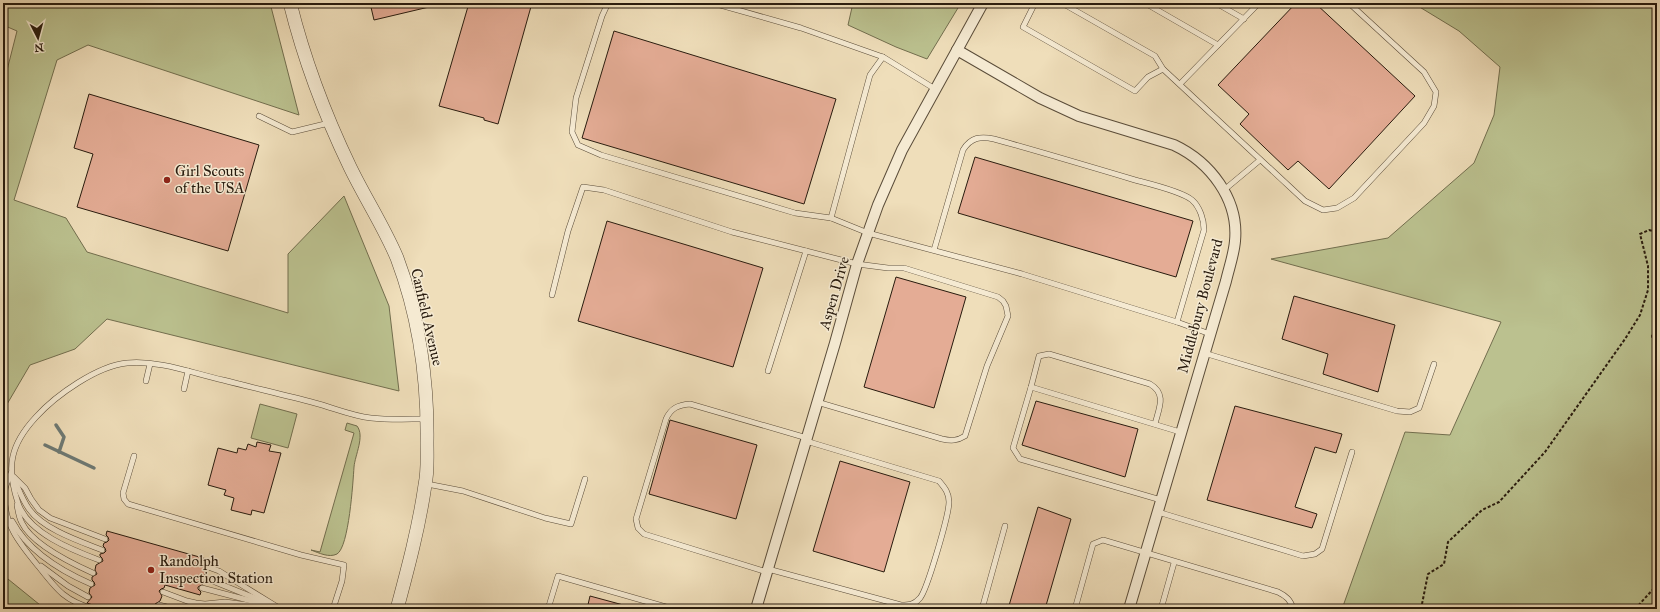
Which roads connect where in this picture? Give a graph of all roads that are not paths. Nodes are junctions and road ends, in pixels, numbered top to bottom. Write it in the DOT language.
graph roads {
  1 [pos="290,3"];
  2 [pos="608,3"];
  3 [pos="713,3"];
  4 [pos="983,3"];
  5 [pos="1035,3"];
  6 [pos="1062,3"];
  7 [pos="1145,3"];
  8 [pos="1216,3"];
  9 [pos="1259,3"];
  10 [pos="1349,3"];
  11 [pos="1244,19"];
  12 [pos="1218,45"];
  13 [pos="956,50"];
  14 [pos="883,57"];
  15 [pos="1163,69"];
  16 [pos="1180,84"];
  17 [pos="936,88"];
  18 [pos="259,116"];
  19 [pos="330,123"];
  20 [pos="1260,160"];
  21 [pos="1224,190"];
  22 [pos="831,218"];
  23 [pos="868,233"];
  24 [pos="934,250"];
  25 [pos="806,251"];
  26 [pos="856,264"];
  27 [pos="552,295"];
  28 [pos="1177,322"];
  29 [pos="1210,334"];
  30 [pos="1204,353"];
  31 [pos="150,364"];
  32 [pos="1434,364"];
  33 [pos="768,371"];
  34 [pos="188,372"];
  35 [pos="146,381"];
  36 [pos="1031,387"];
  37 [pos="184,389"];
  38 [pos="817,402"];
  39 [pos="427,418"];
  40 [pos="1155,424"];
  41 [pos="1180,432"];
  42 [pos="807,439"];
  43 [pos="1352,452"];
  44 [pos="134,456"];
  45 [pos="11,473"];
  46 [pos="584,479"];
  47 [pos="426,484"];
  48 [pos="15,492"];
  49 [pos="1161,500"];
  50 [pos="6,512"];
  51 [pos="1158,512"];
  52 [pos="1005,526"];
  53 [pos="105,539"];
  54 [pos="102,550"];
  55 [pos="1146,554"];
  56 [pos="99,560"];
  57 [pos="33,561"];
  58 [pos="1174,563"];
  59 [pos="208,567"];
  60 [pos="768,571"];
  61 [pos="93,573"];
  62 [pos="205,578"];
  63 [pos="91,584"];
  64 [pos="202,588"];
  65 [pos="163,592"];
  66 [pos="88,598"];
  67 [pos="159,604"];
  68 [pos="94,609"];
  69 [pos="175,609"];
  70 [pos="218,609"];
  71 [pos="264,609"];
  72 [pos="280,609"];
  73 [pos="333,609"];
  74 [pos="397,609"];
  75 [pos="548,609"];
  76 [pos="672,609"];
  77 [pos="756,609"];
  78 [pos="982,609"];
  79 [pos="1075,609"];
  80 [pos="1130,609"];
  81 [pos="1161,609"];
  82 [pos="1293,609"];
  1 -- 19 [label="street, Canfield Avenue"];
  2 -- 22 [label="lane"];
  3 -- 14 [label="lane"];
  4 -- 13 [label="street, Aspen Drive"];
  5 -- 15 [label="lane"];
  6 -- 15 [label="lane"];
  7 -- 12 [label="lane"];
  8 -- 11 [label="lane"];
  9 -- 11 [label="lane"];
  10 -- 20 [label="lane"];
  11 -- 12 [label="lane"];
  12 -- 16 [label="lane"];
  13 -- 17 [label="street, Aspen Drive"];
  13 -- 21 [label="street, Middlebury Boulevard"];
  14 -- 17 [label="lane"];
  14 -- 22 [label="lane"];
  15 -- 16 [label="lane"];
  16 -- 20 [label="lane"];
  17 -- 23 [label="street, Aspen Drive"];
  18 -- 19 [label="lane"];
  19 -- 39 [label="street, Canfield Avenue"];
  20 -- 21 [label="lane"];
  21 -- 29 [label="street, Middlebury Boulevard"];
  22 -- 23 [label="lane"];
  23 -- 24 [label="lane"];
  23 -- 26 [label="street, Aspen Drive"];
  24 -- 28 [label="lane"];
  24 -- 28 [label="lane"];
  25 -- 26 [label="lane"];
  25 -- 27 [label="lane"];
  25 -- 33 [label="lane"];
  26 -- 38 [label="street, Aspen Drive"];
  26 -- 38 [label="lane"];
  28 -- 29 [label="lane"];
  29 -- 30 [label="street, Middlebury Boulevard"];
  30 -- 32 [label="lane"];
  30 -- 41 [label="street, Middlebury Boulevard"];
  31 -- 34 [label="lane"];
  31 -- 35 [label="lane"];
  31 -- 45 [label="lane"];
  34 -- 37 [label="lane"];
  34 -- 39 [label="lane"];
  36 -- 40 [label="lane"];
  36 -- 40 [label="lane"];
  36 -- 49 [label="lane"];
  38 -- 42 [label="street, Aspen Drive"];
  39 -- 47 [label="street, Canfield Avenue"];
  40 -- 41 [label="lane"];
  41 -- 49 [label="street, Middlebury Boulevard"];
  42 -- 60 [label="street, Aspen Drive"];
  42 -- 60 [label="lane"];
  42 -- 60 [label="lane"];
  43 -- 51 [label="lane"];
  44 -- 73 [label="lane"];
  45 -- 48 [label="lane"];
  45 -- 50 [label="lane"];
  45 -- 53 [label="lane"];
  45 -- 54 [label="lane"];
  46 -- 47 [label="lane"];
  47 -- 74 [label="street, Canfield Avenue"];
  48 -- 56 [label="lane"];
  48 -- 61 [label="lane"];
  49 -- 51 [label="street, Middlebury Boulevard"];
  50 -- 57 [label="lane"];
  50 -- 63 [label="lane"];
  51 -- 55 [label="street, Middlebury Boulevard"];
  52 -- 78 [label="lane"];
  55 -- 58 [label="lane"];
  55 -- 79 [label="lane"];
  55 -- 80 [label="street, Middlebury Boulevard"];
  57 -- 66 [label="lane"];
  57 -- 68 [label="lane"];
  58 -- 81 [label="lane"];
  58 -- 82 [label="lane"];
  59 -- 72 [label="lane"];
  60 -- 77 [label="street, Aspen Drive"];
  62 -- 72 [label="lane"];
  64 -- 72 [label="lane"];
  65 -- 72 [label="lane"];
  67 -- 69 [label="lane"];
  70 -- 71 [label="lane"];
  75 -- 76 [label="lane"];
}
